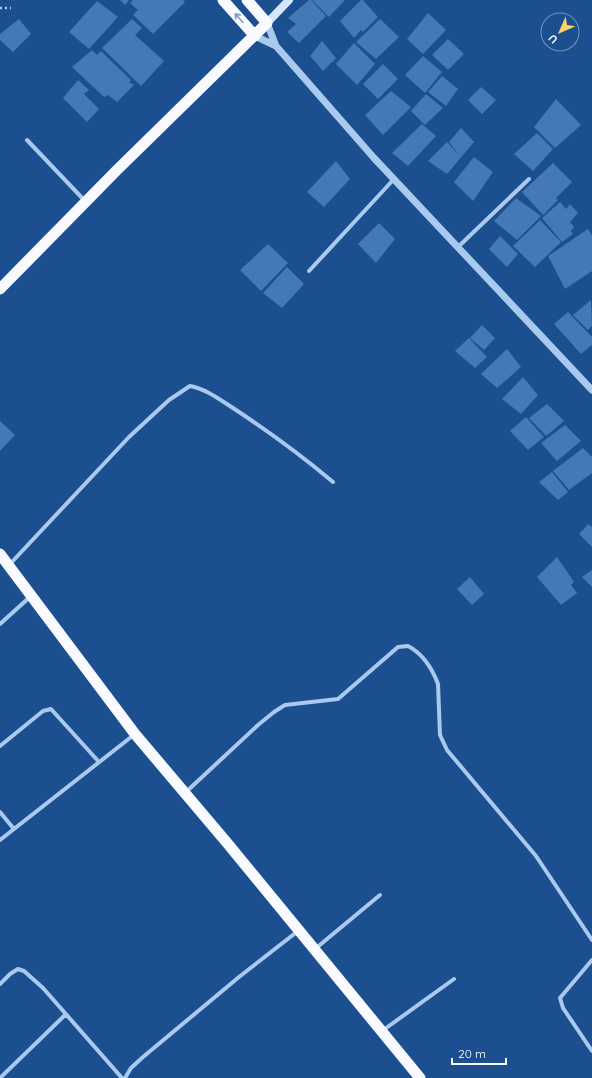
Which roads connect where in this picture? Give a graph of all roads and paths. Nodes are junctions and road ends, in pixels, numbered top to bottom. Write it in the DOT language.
graph roads {
  1 [pos="223,0"];
  2 [pos="247,0"];
  3 [pos="289,0"];
  4 [pos="0,8"];
  5 [pos="11,8"];
  6 [pos="267,23"];
  7 [pos="255,36"];
  8 [pos="276,46"];
  9 [pos="28,140"];
  10 [pos="394,179"];
  11 [pos="529,179"];
  12 [pos="86,202"];
  13 [pos="458,247"];
  14 [pos="309,271"];
  15 [pos="0,289"];
  16 [pos="592,390"];
  17 [pos="333,482"];
  18 [pos="0,554"];
  19 [pos="9,565"];
  20 [pos="31,596"];
  21 [pos="0,624"];
  22 [pos="135,734"];
  23 [pos="0,746"];
  24 [pos="99,762"];
  25 [pos="184,793"];
  26 [pos="0,812"];
  27 [pos="14,829"];
  28 [pos="0,840"];
  29 [pos="380,895"];
  30 [pos="299,930"];
  31 [pos="592,940"];
  32 [pos="314,949"];
  33 [pos="592,960"];
  34 [pos="454,979"];
  35 [pos="0,984"];
  36 [pos="65,1015"];
  37 [pos="382,1031"];
  38 [pos="592,1051"];
  39 [pos="0,1078"];
  40 [pos="124,1078"];
  41 [pos="420,1078"];
  7 -- 1 [label="highway, one-way"];
  2 -- 6 [label="highway"];
  3 -- 6 [label="main road"];
  4 -- 5 [label="path"];
  6 -- 7 [label="highway"];
  6 -- 8 [label="street"];
  7 -- 8 [label="street"];
  7 -- 12 [label="highway"];
  8 -- 10 [label="street"];
  9 -- 12 [label="street"];
  10 -- 13 [label="street"];
  10 -- 14 [label="street"];
  11 -- 13 [label="street"];
  12 -- 15 [label="highway"];
  13 -- 16 [label="street"];
  17 -- 19 [label="street"];
  18 -- 19 [label="highway"];
  19 -- 20 [label="highway"];
  20 -- 21 [label="street"];
  20 -- 22 [label="highway"];
  22 -- 24 [label="street"];
  22 -- 25 [label="highway"];
  23 -- 24 [label="street"];
  24 -- 27 [label="street"];
  25 -- 30 [label="highway"];
  25 -- 31 [label="street"];
  26 -- 27 [label="street"];
  27 -- 28 [label="street"];
  29 -- 32 [label="street"];
  30 -- 32 [label="highway"];
  30 -- 40 [label="street"];
  32 -- 37 [label="highway"];
  33 -- 38 [label="street"];
  34 -- 37 [label="street"];
  35 -- 36 [label="street"];
  36 -- 39 [label="street"];
  36 -- 40 [label="street"];
  37 -- 41 [label="highway"];
}
